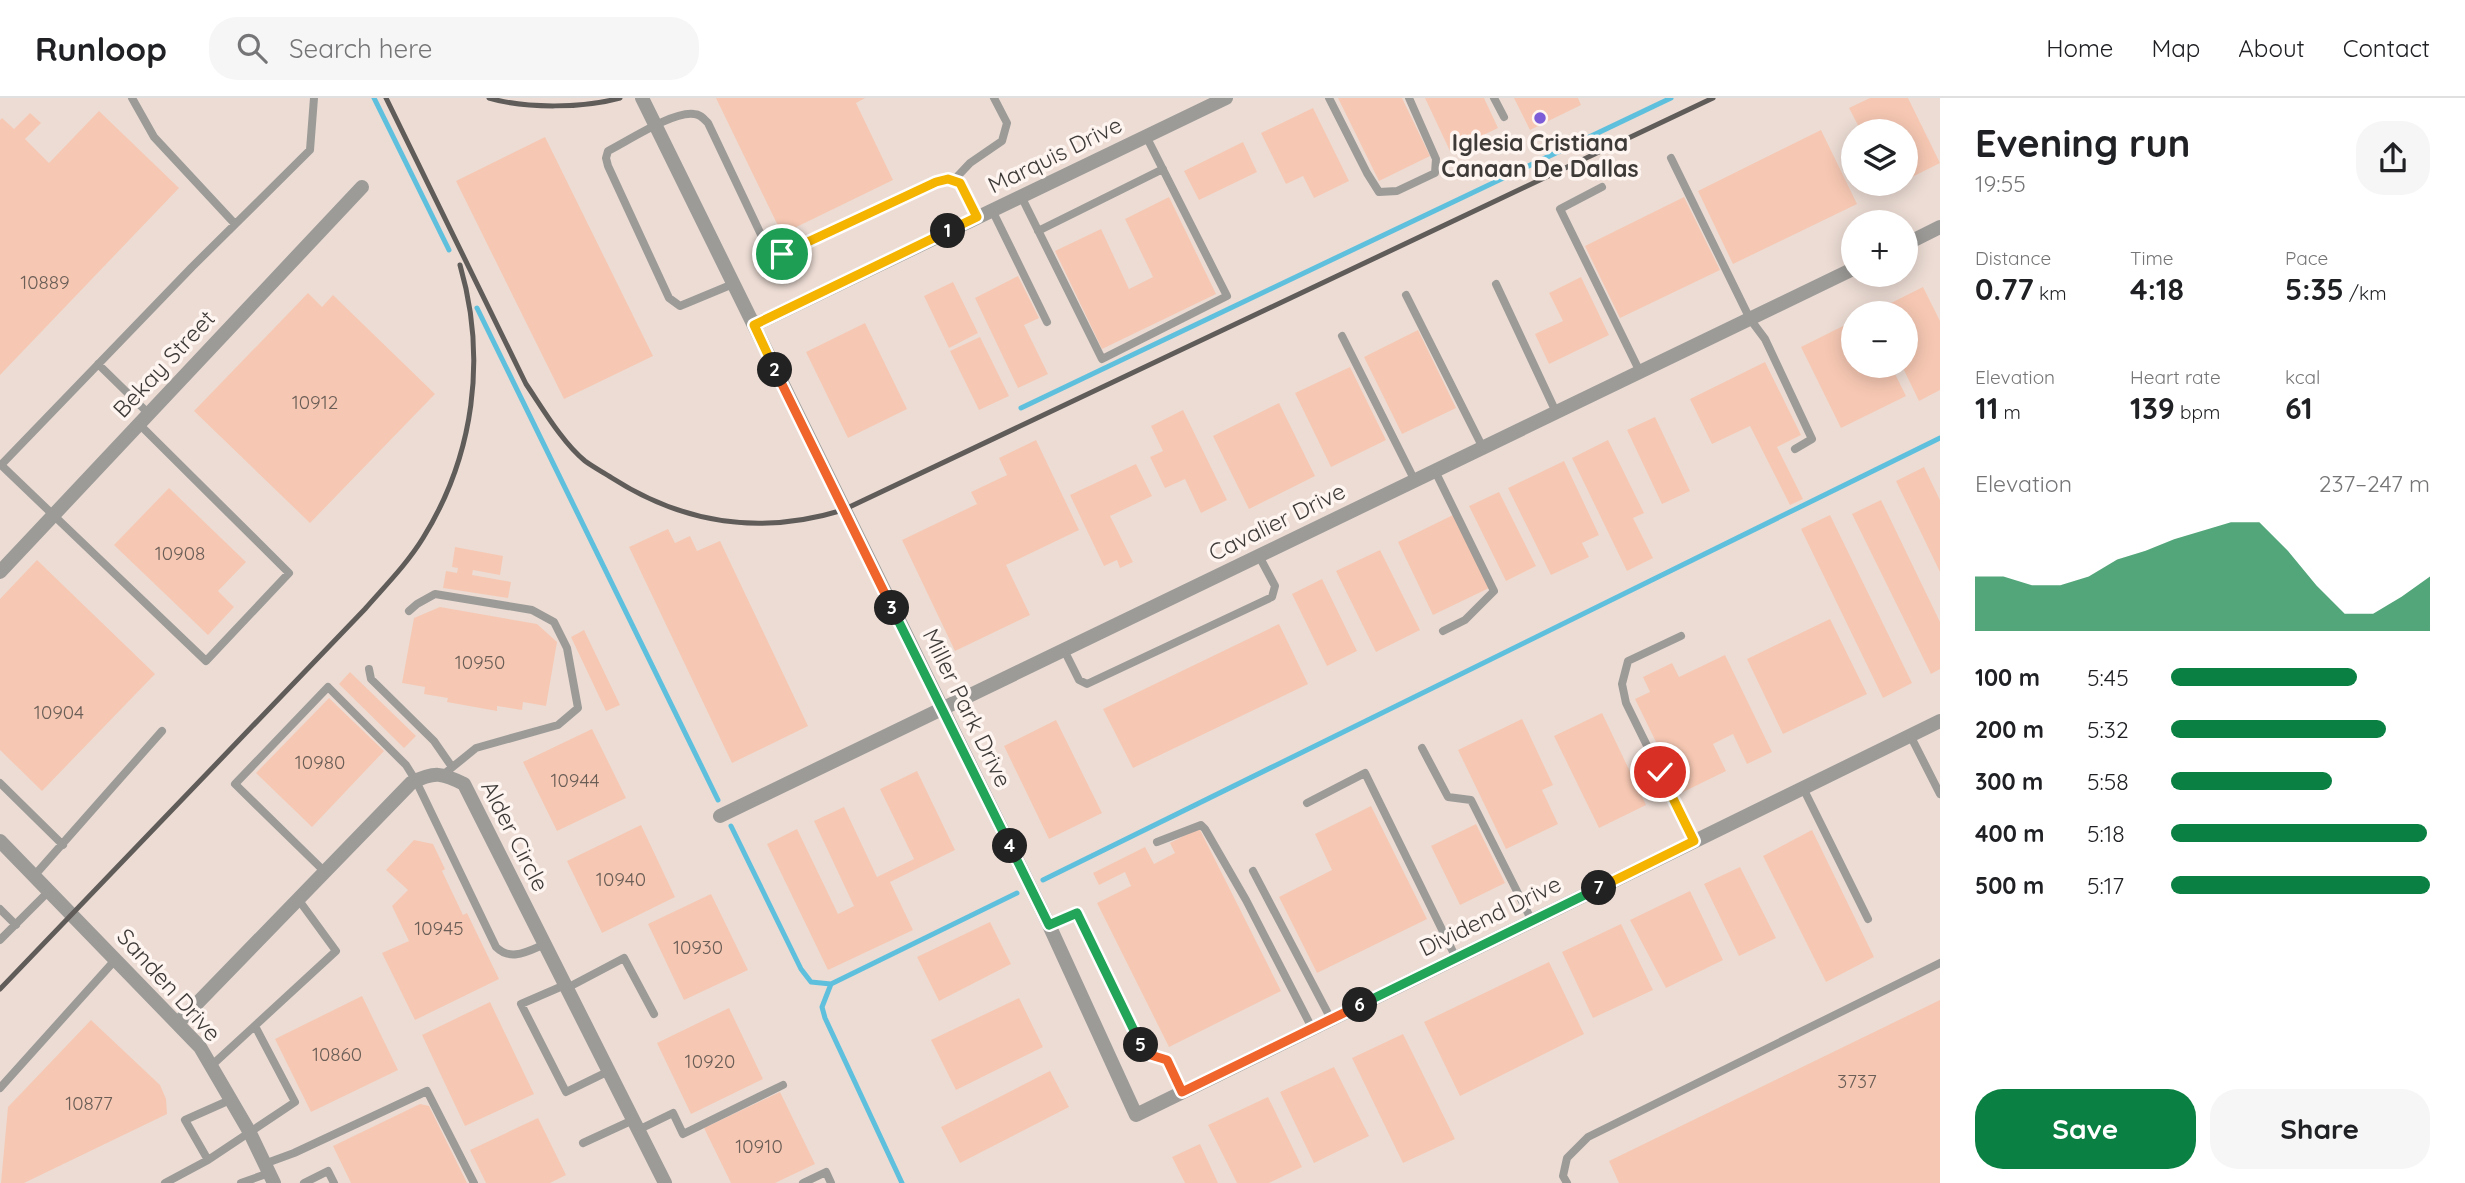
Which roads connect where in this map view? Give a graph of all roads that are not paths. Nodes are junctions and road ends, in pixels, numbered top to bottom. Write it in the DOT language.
graph roads {
  1 [pos="132,98"];
  2 [pos="314,98"];
  3 [pos="642,98"];
  4 [pos="994,98"];
  5 [pos="1226,98"];
  6 [pos="1329,98"];
  7 [pos="1409,98"];
  8 [pos="1494,98"];
  9 [pos="1504,117"];
  10 [pos="655,125"];
  11 [pos="1146,136"];
  12 [pos="1671,158"];
  13 [pos="1163,169"];
  14 [pos="954,180"];
  15 [pos="362,187"];
  16 [pos="1602,187"];
  17 [pos="1021,196"];
  18 [pos="992,211"];
  19 [pos="977,217"];
  20 [pos="235,224"];
  21 [pos="1940,227"];
  22 [pos="1038,231"];
  23 [pos="1918,238"];
  24 [pos="1841,275"];
  25 [pos="733,284"];
  26 [pos="1496,284"];
  27 [pos="1406,295"];
  28 [pos="1751,319"];
  29 [pos="1047,322"];
  30 [pos="754,325"];
  31 [pos="1342,336"];
  32 [pos="98,364"];
  33 [pos="1640,372"];
  34 [pos="1556,412"];
  35 [pos="144,419"];
  36 [pos="1483,448"];
  37 [pos="1795,449"];
  38 [pos="1435,471"];
  39 [pos="1415,481"];
  40 [pos="54,515"];
  41 [pos="1259,556"];
  42 [pos="0,572"];
  43 [pos="409,611"];
  44 [pos="1443,631"];
  45 [pos="1681,636"];
  46 [pos="1064,650"];
  47 [pos="369,669"];
  48 [pos="942,709"];
  49 [pos="1940,721"];
  50 [pos="162,732"];
  51 [pos="1910,735"];
  52 [pos="1422,748"];
  53 [pos="448,771"];
  54 [pos="416,781"];
  55 [pos="0,783"];
  56 [pos="1803,788"];
  57 [pos="1940,794"];
  58 [pos="1307,803"];
  59 [pos="720,816"];
  60 [pos="0,841"];
  61 [pos="1694,841"];
  62 [pos="1157,842"];
  63 [pos="63,845"];
  64 [pos="1253,871"];
  65 [pos="325,872"];
  66 [pos="34,876"];
  67 [pos="49,891"];
  68 [pos="298,899"];
  69 [pos="0,909"];
  70 [pos="1868,919"];
  71 [pos="1532,921"];
  72 [pos="16,925"];
  73 [pos="1049,925"];
  74 [pos="0,940"];
  75 [pos="545,944"];
  76 [pos="1456,958"];
  77 [pos="116,960"];
  78 [pos="1940,963"];
  79 [pos="566,986"];
  80 [pos="654,1014"];
  81 [pos="1331,1019"];
  82 [pos="178,1023"];
  83 [pos="255,1026"];
  84 [pos="1312,1028"];
  85 [pos="211,1067"];
  86 [pos="609,1071"];
  87 [pos="783,1085"];
  88 [pos="0,1087"];
  89 [pos="1182,1092"];
  90 [pos="230,1100"];
  91 [pos="1136,1115"];
  92 [pos="636,1125"];
  93 [pos="249,1131"];
  94 [pos="583,1143"];
  95 [pos="208,1160"];
  96 [pos="269,1173"];
  97 [pos="165,1183"];
  98 [pos="241,1183"];
  99 [pos="304,1183"];
  100 [pos="334,1183"];
  101 [pos="474,1183"];
  102 [pos="665,1183"];
  103 [pos="803,1183"];
  104 [pos="831,1183"];
  105 [pos="1567,1183"];
  1 -- 20 [label="lane"];
  2 -- 20 [label="lane"];
  3 -- 10 [label="street, Miller Park Drive"];
  4 -- 14 [label="lane"];
  5 -- 11 [label="street, Marquis Drive"];
  6 -- 7 [label="lane"];
  8 -- 9 [label="lane"];
  10 -- 14 [label="lane"];
  10 -- 25 [label="street, Miller Park Drive"];
  10 -- 25 [label="lane"];
  11 -- 13 [label="lane"];
  11 -- 17 [label="street, Marquis Drive"];
  12 -- 28 [label="lane"];
  13 -- 22 [label="lane"];
  13 -- 22 [label="lane"];
  14 -- 19 [label="lane"];
  15 -- 35 [label="street, Bekay Street"];
  16 -- 33 [label="lane"];
  17 -- 18 [label="street, Marquis Drive"];
  17 -- 22 [label="lane"];
  18 -- 19 [label="street, Marquis Drive"];
  18 -- 29 [label="lane"];
  19 -- 30 [label="street, Marquis Drive"];
  20 -- 32 [label="lane"];
  21 -- 23 [label="street"];
  24 -- 28 [label="street, Cavalier Drive"];
  25 -- 30 [label="street, Miller Park Drive"];
  26 -- 34 [label="lane"];
  27 -- 36 [label="lane"];
  28 -- 33 [label="street, Cavalier Drive"];
  28 -- 37 [label="lane"];
  30 -- 48 [label="street, Miller Park Drive"];
  31 -- 39 [label="lane"];
  32 -- 35 [label="lane"];
  32 -- 40 [label="lane"];
  33 -- 34 [label="street, Cavalier Drive"];
  34 -- 36 [label="street, Cavalier Drive"];
  35 -- 40 [label="street, Bekay Street"];
  35 -- 40 [label="lane"];
  36 -- 38 [label="street, Cavalier Drive"];
  38 -- 39 [label="street, Cavalier Drive"];
  38 -- 44 [label="lane"];
  39 -- 41 [label="street, Cavalier Drive"];
  40 -- 42 [label="street, Bekay Street"];
  41 -- 46 [label="street, Cavalier Drive"];
  41 -- 46 [label="lane"];
  43 -- 53 [label="lane"];
  45 -- 61 [label="lane"];
  46 -- 48 [label="street, Cavalier Drive"];
  47 -- 53 [label="lane"];
  48 -- 59 [label="street, Cavalier Drive"];
  48 -- 73 [label="street, Miller Park Drive"];
  49 -- 51 [label="street, Dividend Drive"];
  50 -- 63 [label="lane"];
  51 -- 56 [label="street, Dividend Drive"];
  51 -- 57 [label="lane"];
  52 -- 71 [label="lane"];
  53 -- 54 [label="street"];
  53 -- 75 [label="street, Alder Circle"];
  54 -- 65 [label="street"];
  54 -- 65 [label="lane"];
  54 -- 75 [label="lane"];
  55 -- 63 [label="lane"];
  56 -- 61 [label="street, Dividend Drive"];
  56 -- 70 [label="lane"];
  58 -- 76 [label="lane"];
  60 -- 66 [label="street, Sanden Drive"];
  61 -- 71 [label="street, Dividend Drive"];
  62 -- 84 [label="lane"];
  63 -- 66 [label="lane"];
  64 -- 81 [label="lane"];
  65 -- 68 [label="street"];
  66 -- 67 [label="street, Sanden Drive"];
  67 -- 72 [label="lane"];
  67 -- 77 [label="street, Sanden Drive"];
  68 -- 82 [label="street"];
  68 -- 83 [label="lane"];
  69 -- 72 [label="lane"];
  71 -- 76 [label="street, Dividend Drive"];
  72 -- 74 [label="lane"];
  73 -- 89 [label="lane"];
  73 -- 91 [label="street, Miller Park Drive"];
  75 -- 79 [label="street, Alder Circle"];
  76 -- 81 [label="street, Dividend Drive"];
  77 -- 82 [label="street, Sanden Drive"];
  77 -- 88 [label="lane"];
  78 -- 105 [label="lane"];
  79 -- 80 [label="lane"];
  79 -- 86 [label="street, Alder Circle"];
  79 -- 86 [label="lane"];
  81 -- 84 [label="street, Dividend Drive"];
  82 -- 85 [label="street, Sanden Drive"];
  83 -- 85 [label="lane"];
  83 -- 93 [label="lane"];
  84 -- 89 [label="street, Dividend Drive"];
  85 -- 90 [label="street, Sanden Drive"];
  86 -- 92 [label="street, Alder Circle"];
  87 -- 92 [label="lane"];
  89 -- 91 [label="street, Dividend Drive"];
  90 -- 93 [label="street, Sanden Drive"];
  90 -- 95 [label="lane"];
  92 -- 94 [label="lane"];
  92 -- 102 [label="street, Alder Circle"];
  93 -- 95 [label="lane"];
  93 -- 96 [label="street, Sanden Drive"];
  95 -- 97 [label="lane"];
  96 -- 98 [label="lane"];
  96 -- 101 [label="lane"];
  99 -- 100 [label="lane"];
  103 -- 104 [label="lane"];
}
